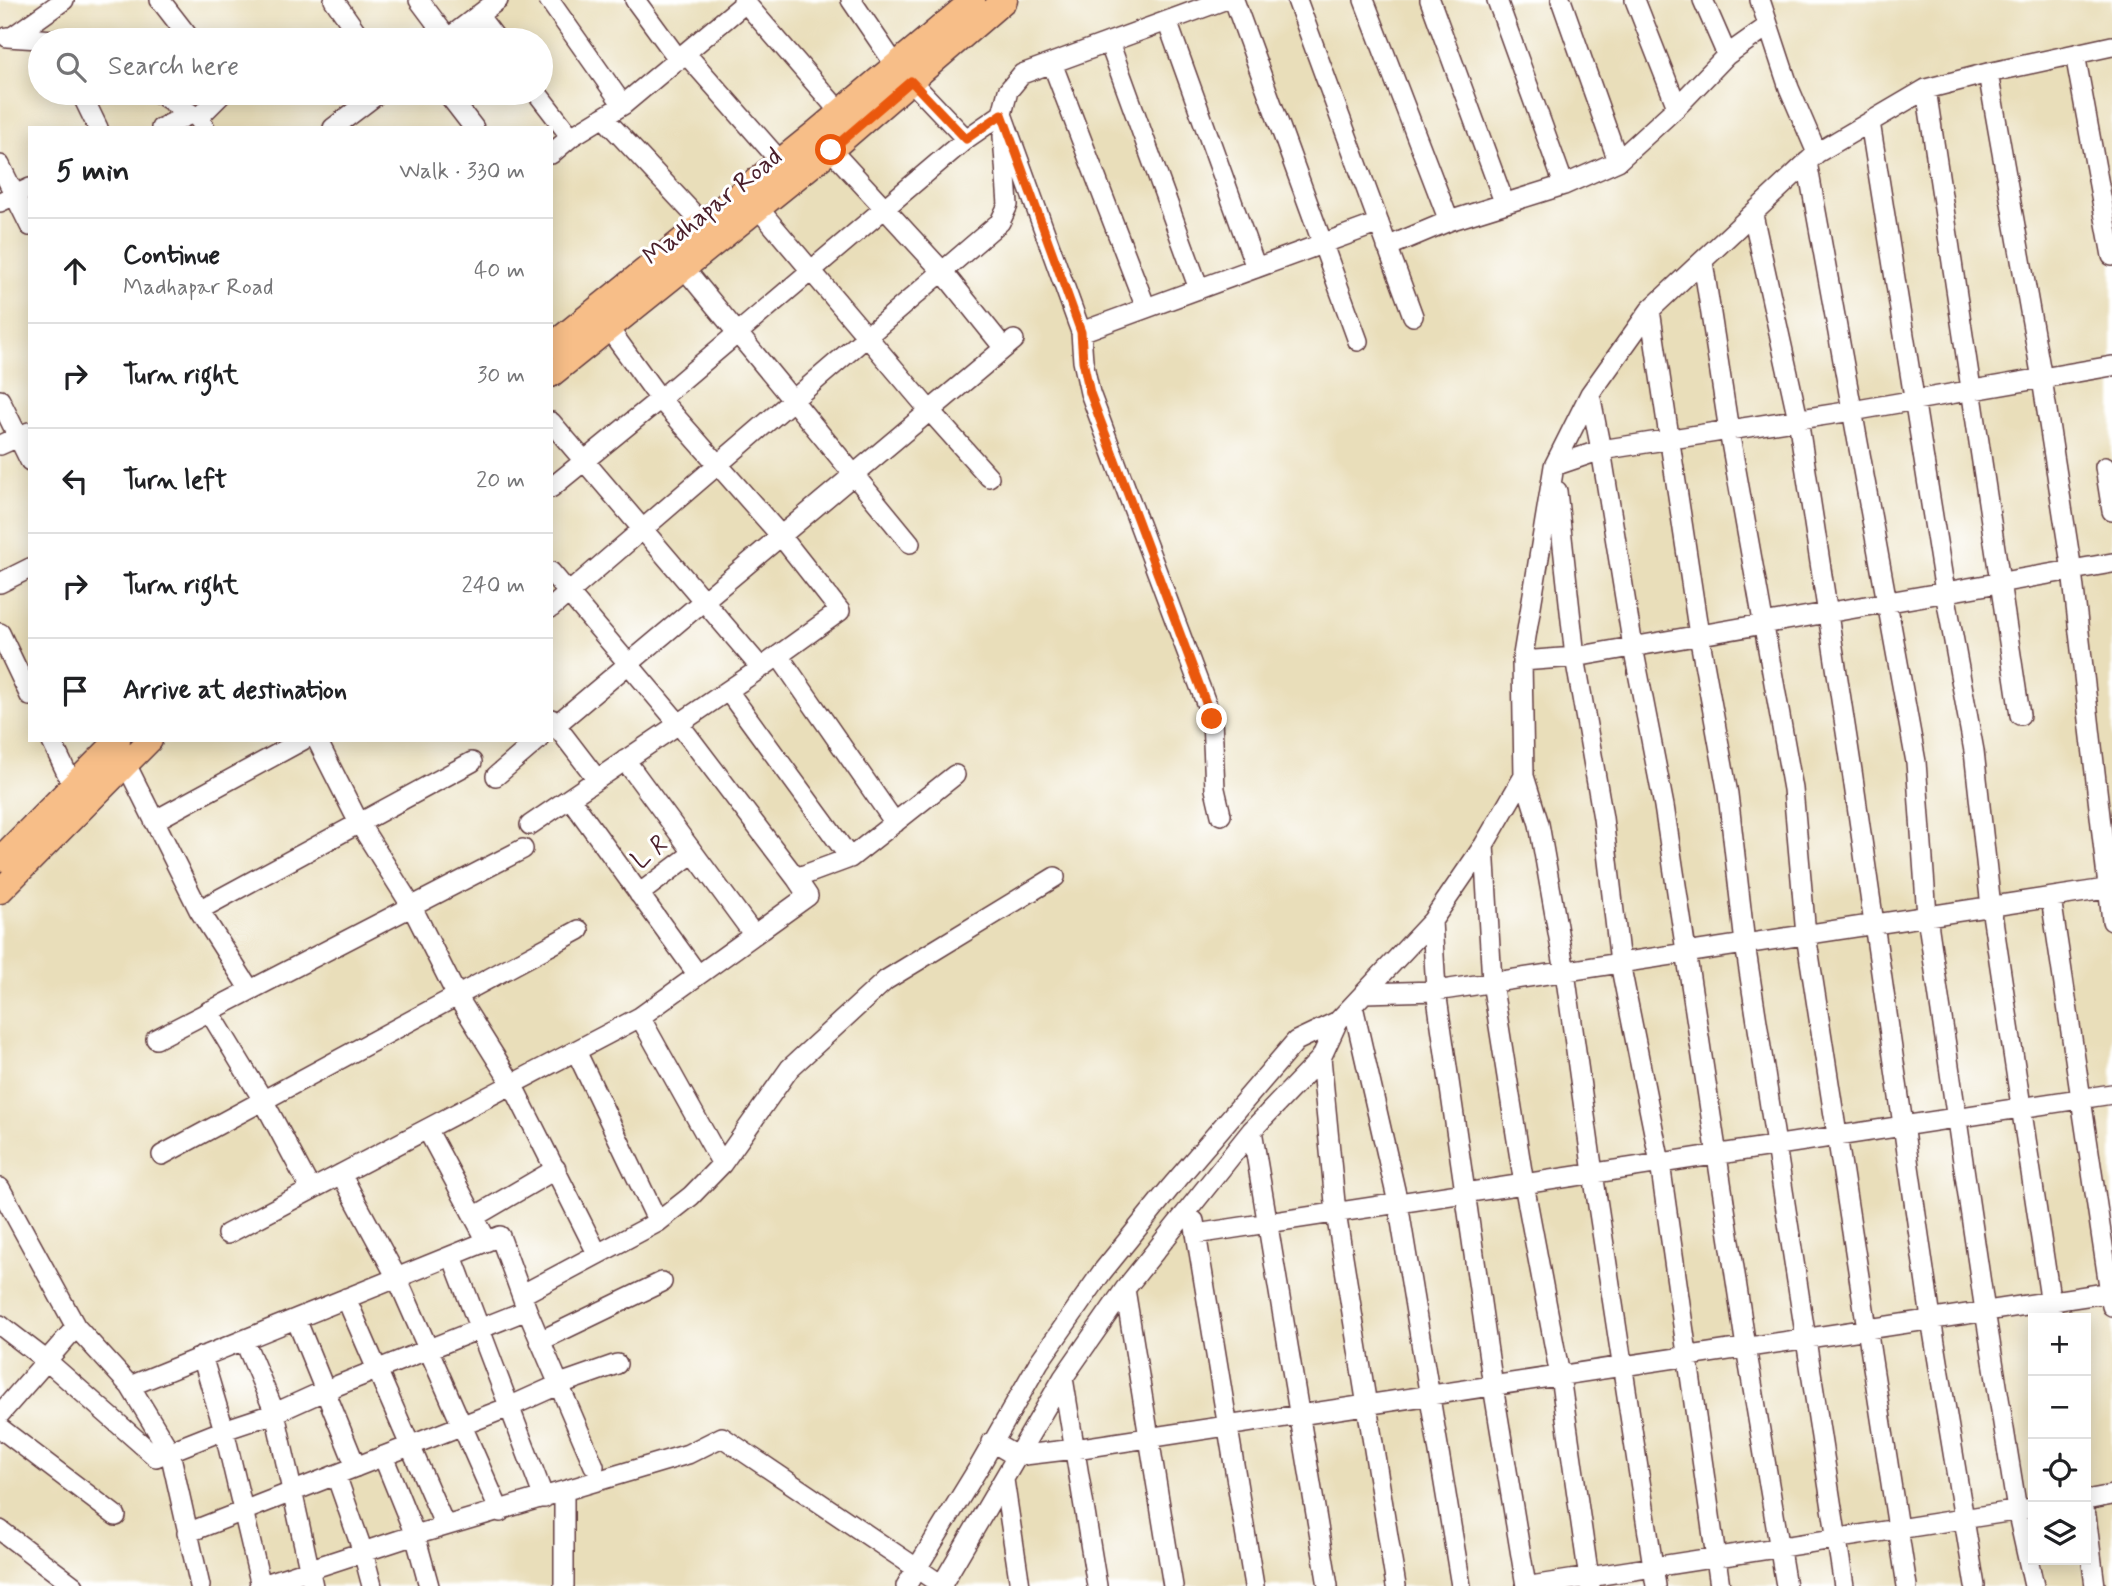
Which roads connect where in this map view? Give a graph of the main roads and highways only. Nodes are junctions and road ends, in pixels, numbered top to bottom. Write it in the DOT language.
graph roads {
  1 [pos="1005,0"];
  2 [pos="963,3"];
  3 [pos="904,74"];
  4 [pos="553,344"];
  5 [pos="553,373"];
  6 [pos="116,742"];
  7 [pos="148,742"];
  8 [pos="0,859"];
  9 [pos="0,891"];
  1 -- 3 [label="main road, Madhapar Road"];
  2 -- 3 [label="main road, Madhapar Road"];
  3 -- 4 [label="main road, Madhapar Road"];
  3 -- 5 [label="main road, Madhapar Road"];
  6 -- 8 [label="main road"];
  7 -- 9 [label="main road"];
}
